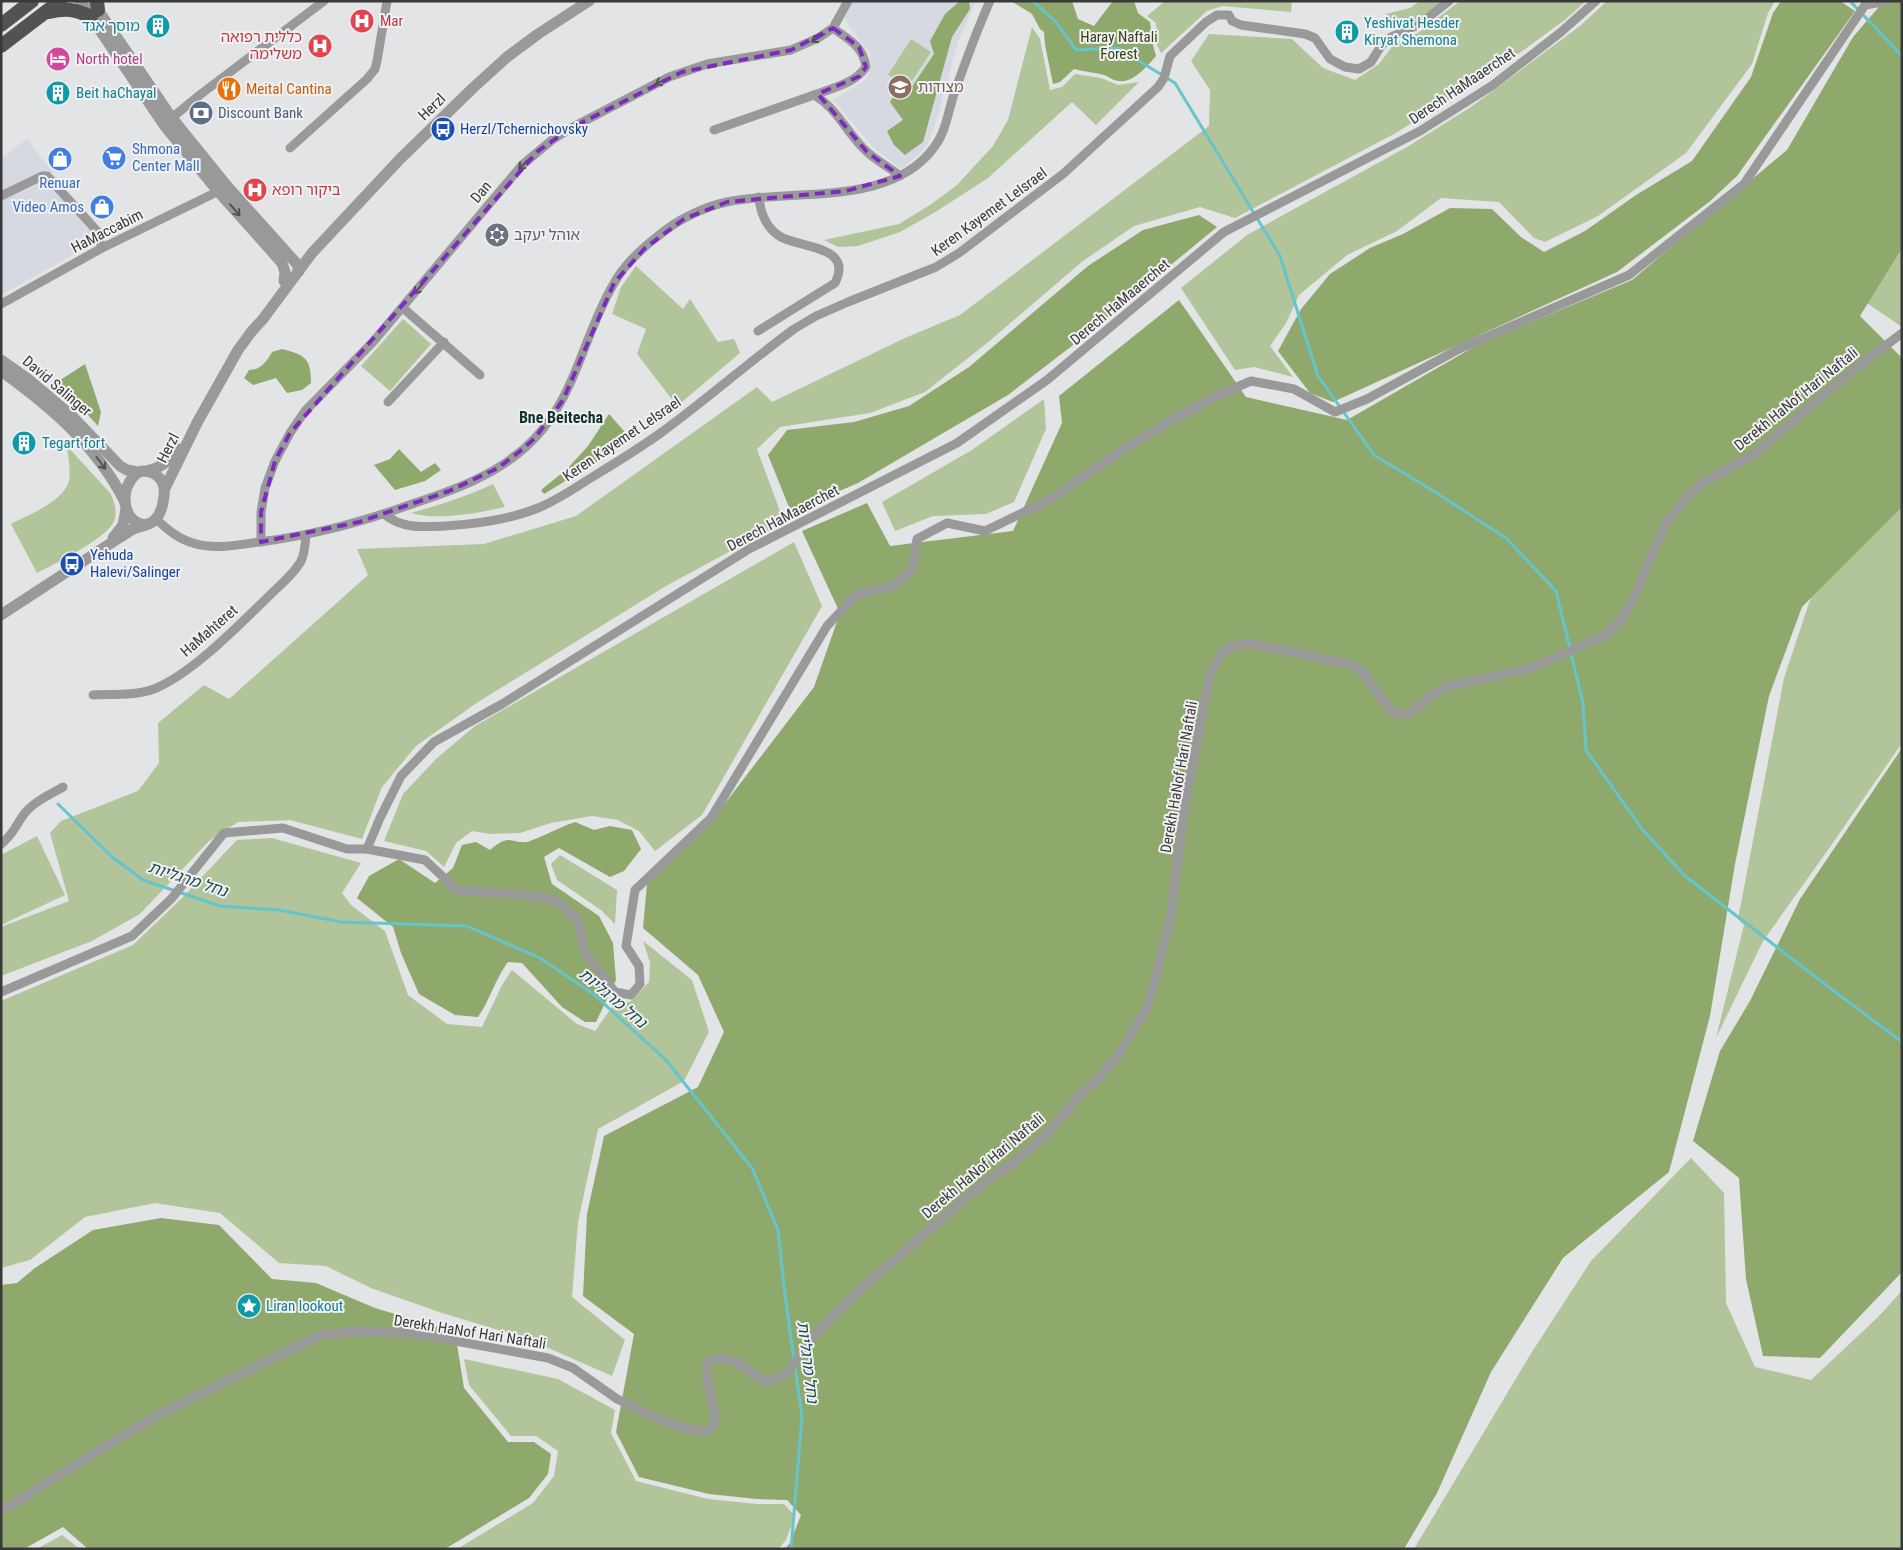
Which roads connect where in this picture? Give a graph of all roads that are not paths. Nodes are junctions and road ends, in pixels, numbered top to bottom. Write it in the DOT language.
graph roads {
  1 [pos="32,1"];
  2 [pos="60,1"];
  3 [pos="80,1"];
  4 [pos="324,1"];
  5 [pos="387,1"];
  6 [pos="589,1"];
  7 [pos="848,1"];
  8 [pos="990,1"];
  9 [pos="1449,1"];
  10 [pos="1596,1"];
  11 [pos="1888,1"];
  12 [pos="1866,3"];
  13 [pos="95,7"];
  14 [pos="44,13"];
  15 [pos="1,25"];
  16 [pos="833,28"];
  17 [pos="1,46"];
  18 [pos="814,96"];
  19 [pos="168,122"];
  20 [pos="714,130"];
  21 [pos="290,148"];
  22 [pos="900,176"];
  23 [pos="223,188"];
  24 [pos="1,196"];
  25 [pos="760,198"];
  26 [pos="102,248"];
  27 [pos="298,268"];
  28 [pos="284,281"];
  29 [pos="1,304"];
  30 [pos="403,308"];
  31 [pos="252,331"];
  32 [pos="758,331"];
  33 [pos="1902,333"];
  34 [pos="444,342"];
  35 [pos="1,360"];
  36 [pos="1,371"];
  37 [pos="480,375"];
  38 [pos="388,402"];
  39 [pos="198,421"];
  40 [pos="142,471"];
  41 [pos="165,488"];
  42 [pos="126,505"];
  43 [pos="384,514"];
  44 [pos="151,522"];
  45 [pos="306,535"];
  46 [pos="261,542"];
  47 [pos="105,547"];
  48 [pos="1,615"];
  49 [pos="93,696"];
  50 [pos="63,786"];
  51 [pos="1,844"];
  52 [pos="367,849"];
  53 [pos="1,992"];
  54 [pos="1,1511"];
  1 -- 15 [label="highway"];
  2 -- 14 [label="highway"];
  3 -- 13 [label="street"];
  4 -- 19 [label="street"];
  5 -- 21 [label="street"];
  6 -- 27 [label="street, Herzl"];
  7 -- 16 [label="street, Dan"];
  8 -- 22 [label="street"];
  9 -- 43 [label="street, Keren Kayemet LeIsrael"];
  10 -- 52 [label="street, Derech HaMaaerchet"];
  11 -- 12 [label="street"];
  12 -- 52 [label="street"];
  13 -- 14 [label="highway"];
  13 -- 19 [label="street"];
  14 -- 17 [label="highway"];
  16 -- 18 [label="street"];
  16 -- 30 [label="street, Dan, one-way"];
  18 -- 20 [label="street"];
  18 -- 22 [label="street"];
  19 -- 23 [label="street"];
  22 -- 25 [label="street"];
  23 -- 26 [label="street, HaMaccabim"];
  23 -- 27 [label="street"];
  23 -- 28 [label="street, one-way"];
  24 -- 26 [label="street"];
  25 -- 32 [label="street"];
  25 -- 43 [label="street"];
  26 -- 29 [label="street, HaMaccabim"];
  27 -- 28 [label="street, Herzl"];
  27 -- 31 [label="street, Herzl"];
  28 -- 31 [label="street, Herzl"];
  30 -- 34 [label="street"];
  30 -- 46 [label="street, Dan"];
  31 -- 39 [label="street, Herzl"];
  33 -- 54 [label="street, Derekh HaNof Hari Naftali"];
  34 -- 37 [label="street"];
  34 -- 38 [label="street"];
  35 -- 40 [label="street, David Salinger"];
  36 -- 42 [label="street, David Salinger, one-way"];
  39 -- 40 [label="street, Herzl"];
  39 -- 41 [label="street, Herzl"];
  40 -- 41 [label="street"];
  40 -- 42 [label="street"];
  41 -- 44 [label="street"];
  42 -- 44 [label="street"];
  42 -- 47 [label="street"];
  43 -- 45 [label="street"];
  44 -- 46 [label="street"];
  44 -- 47 [label="street"];
  45 -- 46 [label="street"];
  45 -- 49 [label="street, HaMahteret"];
  47 -- 48 [label="street"];
  50 -- 51 [label="street"];
  52 -- 53 [label="street"];
}
